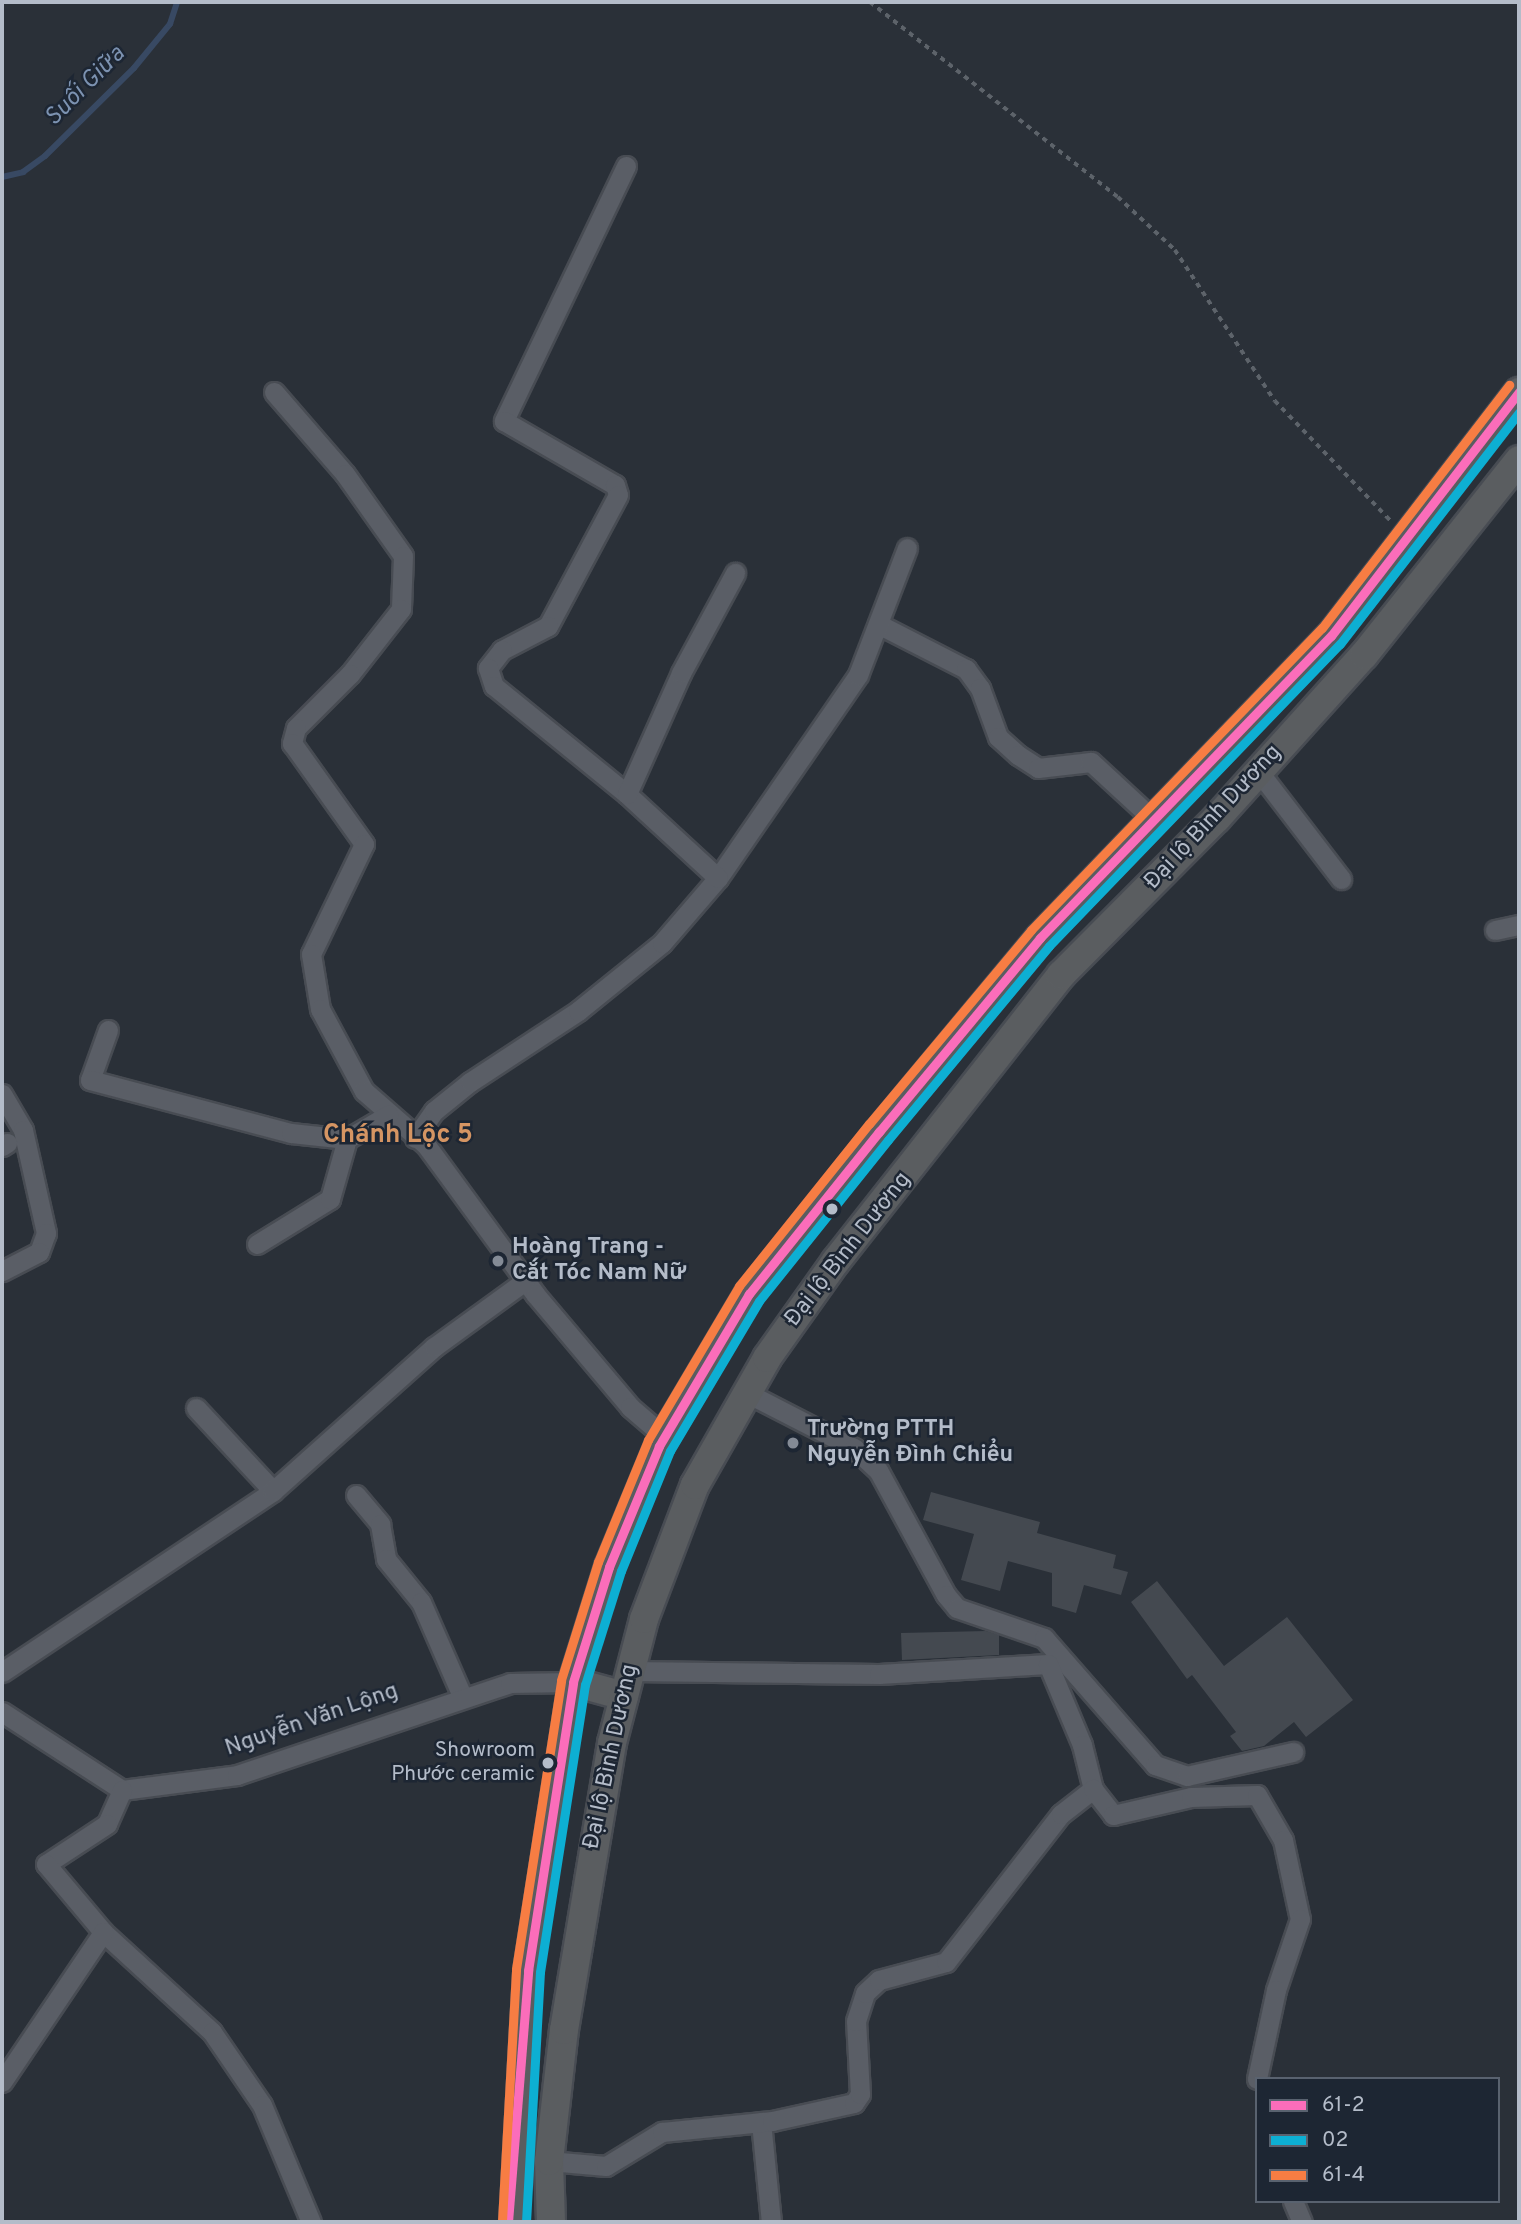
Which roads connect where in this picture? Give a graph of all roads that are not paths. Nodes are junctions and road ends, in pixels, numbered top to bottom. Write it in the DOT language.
graph roads {
  1 [pos="626,166"];
  2 [pos="274,392"];
  3 [pos="1519,392"];
  4 [pos="1519,460"];
  5 [pos="907,548"];
  6 [pos="735,573"];
  7 [pos="878,624"];
  8 [pos="1259,772"];
  9 [pos="627,794"];
  10 [pos="1156,822"];
  11 [pos="718,878"];
  12 [pos="1341,879"];
  13 [pos="1519,925"];
  14 [pos="1494,930"];
  15 [pos="108,1030"];
  16 [pos="2,1094"];
  17 [pos="388,1115"];
  18 [pos="415,1138"];
  19 [pos="347,1139"];
  20 [pos="257,1244"];
  21 [pos="2,1271"];
  22 [pos="524,1281"];
  23 [pos="747,1393"];
  24 [pos="196,1408"];
  25 [pos="665,1437"];
  26 [pos="273,1491"];
  27 [pos="356,1495"];
  28 [pos="2,1672"];
  29 [pos="573,1682"];
  30 [pos="627,1683"];
  31 [pos="463,1696"];
  32 [pos="2,1712"];
  33 [pos="1293,1752"];
  34 [pos="1093,1789"];
  35 [pos="122,1790"];
  36 [pos="103,1931"];
  37 [pos="1258,2077"];
  38 [pos="2,2082"];
  39 [pos="761,2122"];
  40 [pos="550,2161"];
  41 [pos="1294,2203"];
  42 [pos="307,2221"];
  43 [pos="514,2222"];
  44 [pos="551,2222"];
  45 [pos="771,2222"];
  46 [pos="1302,2222"];
  1 -- 9 [label="street"];
  2 -- 17 [label="street"];
  3 -- 10 [label="highway, Đại lộ Bình Dương"];
  4 -- 8 [label="highway, Đại lộ Bình Dương"];
  5 -- 7 [label="street"];
  6 -- 9 [label="street"];
  7 -- 10 [label="street"];
  7 -- 11 [label="street"];
  8 -- 12 [label="street"];
  8 -- 23 [label="highway, Đại lộ Bình Dương"];
  9 -- 11 [label="street"];
  10 -- 25 [label="highway, Đại lộ Bình Dương"];
  11 -- 18 [label="street"];
  13 -- 14 [label="street"];
  15 -- 19 [label="street"];
  16 -- 21 [label="street"];
  17 -- 18 [label="street"];
  17 -- 19 [label="street"];
  18 -- 22 [label="street"];
  19 -- 20 [label="street"];
  22 -- 25 [label="street"];
  22 -- 26 [label="street"];
  23 -- 30 [label="highway, Đại lộ Bình Dương"];
  23 -- 33 [label="street"];
  24 -- 26 [label="street"];
  25 -- 29 [label="highway, Đại lộ Bình Dương"];
  26 -- 28 [label="street"];
  27 -- 31 [label="street"];
  29 -- 30 [label="highway"];
  29 -- 31 [label="street, Nguyễn Văn Lộng"];
  29 -- 43 [label="highway, Đại lộ Bình Dương"];
  30 -- 34 [label="street"];
  30 -- 40 [label="highway, Đại lộ Bình Dương"];
  31 -- 35 [label="street, Nguyễn Văn Lộng"];
  32 -- 35 [label="street"];
  34 -- 37 [label="street"];
  34 -- 39 [label="street"];
  35 -- 36 [label="street"];
  36 -- 38 [label="street"];
  36 -- 42 [label="street"];
  39 -- 40 [label="street"];
  39 -- 45 [label="street"];
  40 -- 44 [label="highway, Đại lộ Bình Dương"];
  41 -- 46 [label="street"];
}
